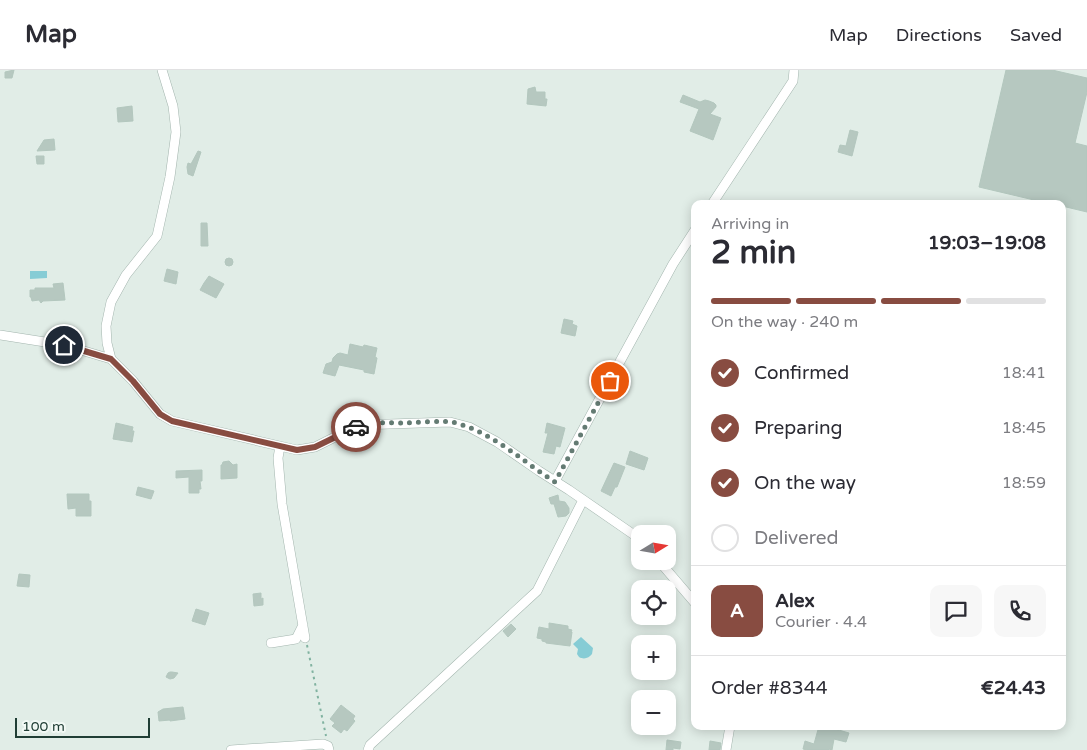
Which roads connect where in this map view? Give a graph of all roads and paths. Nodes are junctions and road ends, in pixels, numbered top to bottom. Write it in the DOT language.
graph roads {
  1 [pos="162,70"];
  2 [pos="794,70"];
  3 [pos="715,200"];
  4 [pos="691,236"];
  5 [pos="0,334"];
  6 [pos="111,359"];
  7 [pos="280,446"];
  8 [pos="555,482"];
  9 [pos="583,500"];
  10 [pos="631,532"];
  11 [pos="667,570"];
  12 [pos="691,598"];
  13 [pos="303,625"];
  14 [pos="305,638"];
  15 [pos="271,643"];
  16 [pos="729,730"];
  17 [pos="328,748"];
  18 [pos="231,750"];
  19 [pos="368,750"];
  20 [pos="726,750"];
  1 -- 6 [label="street"];
  2 -- 3 [label="street"];
  4 -- 8 [label="street"];
  5 -- 6 [label="street"];
  6 -- 7 [label="street"];
  7 -- 8 [label="street"];
  7 -- 13 [label="street"];
  8 -- 9 [label="street"];
  9 -- 10 [label="street"];
  9 -- 19 [label="street"];
  11 -- 12 [label="street"];
  13 -- 14 [label="street"];
  13 -- 15 [label="street"];
  14 -- 17 [label="path"];
  16 -- 20 [label="street"];
  17 -- 18 [label="street"];
}
